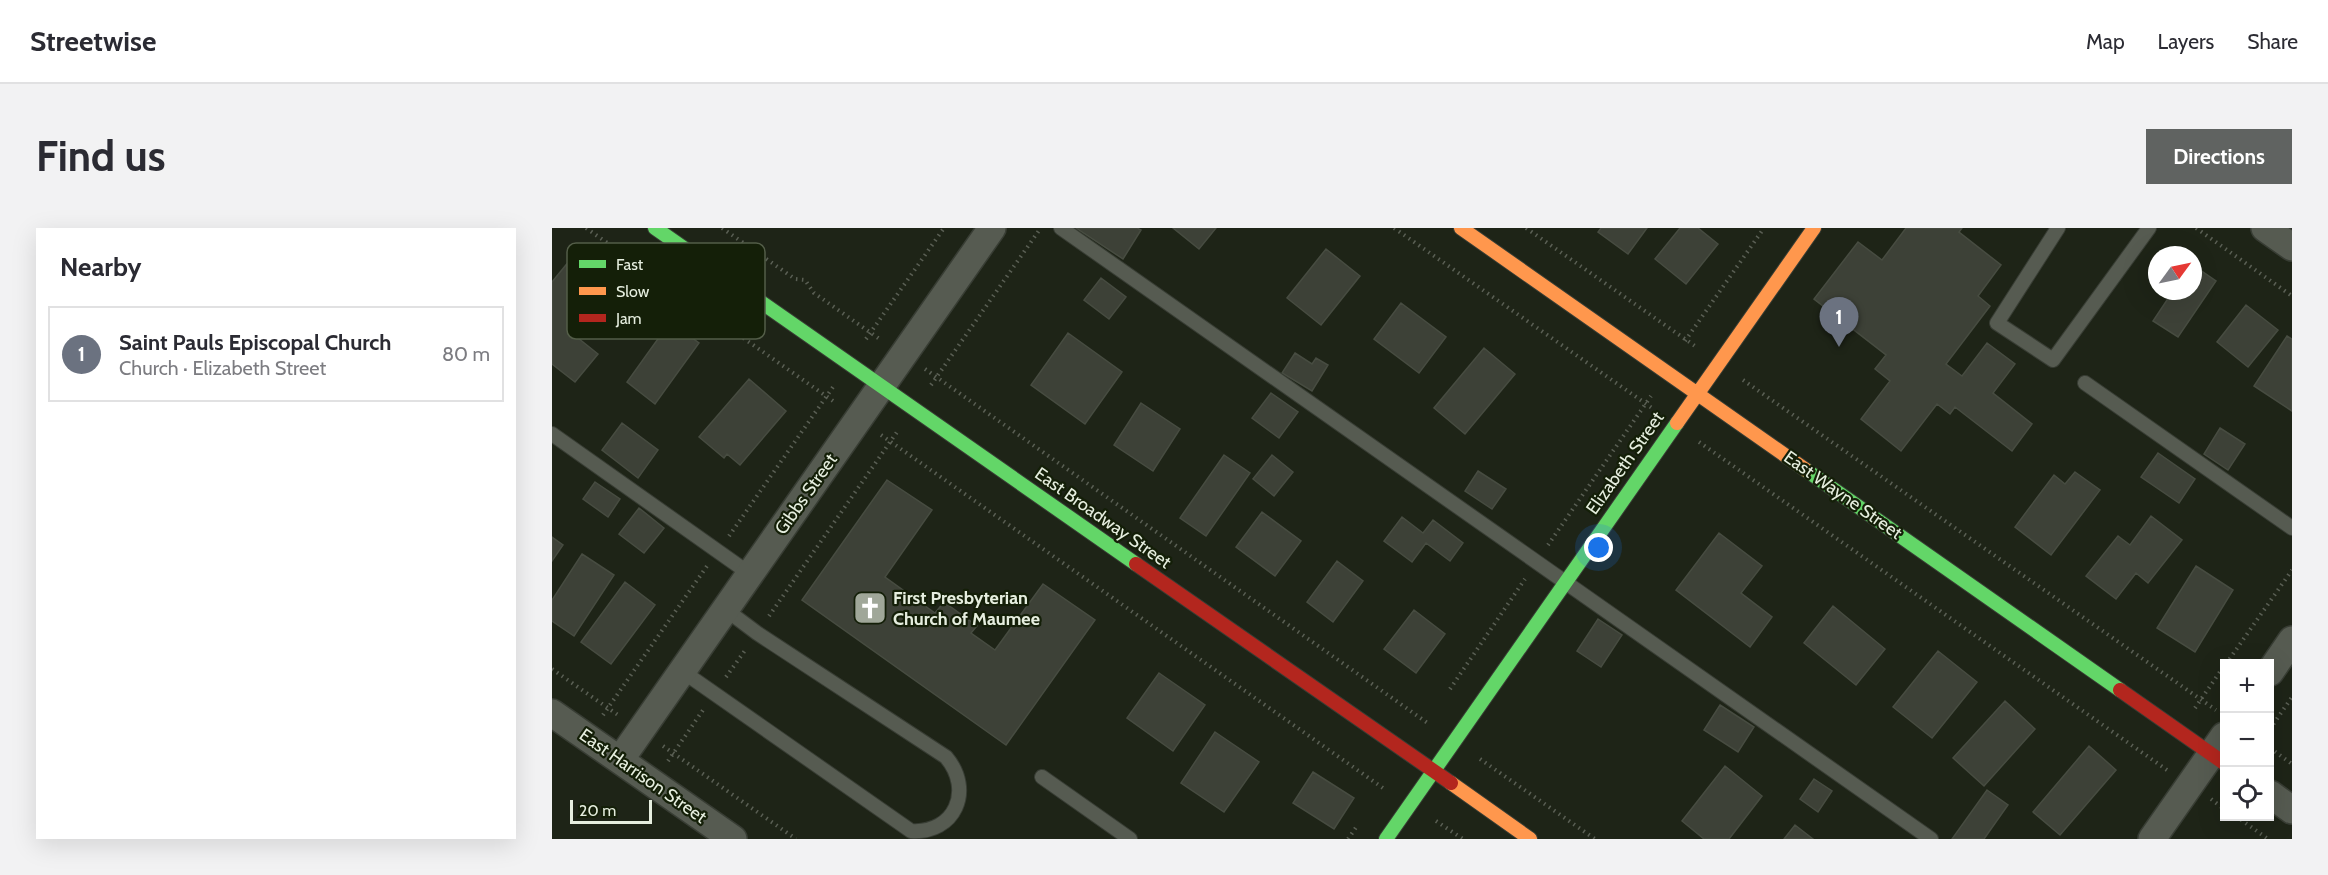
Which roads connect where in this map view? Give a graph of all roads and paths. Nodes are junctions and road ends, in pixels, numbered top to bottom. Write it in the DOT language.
graph roads {
  1 [pos="586,228"];
  2 [pos="655,228"];
  3 [pos="722,228"];
  4 [pos="944,228"];
  5 [pos="992,228"];
  6 [pos="1040,228"];
  7 [pos="1061,228"];
  8 [pos="1394,228"];
  9 [pos="1461,228"];
  10 [pos="1526,228"];
  11 [pos="1764,228"];
  12 [pos="1814,228"];
  13 [pos="2058,228"];
  14 [pos="2149,228"];
  15 [pos="2196,228"];
  16 [pos="2265,228"];
  17 [pos="607,243"];
  18 [pos="677,243"];
  19 [pos="743,243"];
  20 [pos="2292,247"];
  21 [pos="765,258"];
  22 [pos="2292,296"];
  23 [pos="765,305"];
  24 [pos="871,332"];
  25 [pos="745,339"];
  26 [pos="1686,340"];
  27 [pos="903,355"];
  28 [pos="849,363"];
  29 [pos="1667,372"];
  30 [pos="937,377"];
  31 [pos="1742,379"];
  32 [pos="2085,383"];
  33 [pos="881,385"];
  34 [pos="1697,392"];
  35 [pos="826,396"];
  36 [pos="1646,403"];
  37 [pos="914,408"];
  38 [pos="858,419"];
  39 [pos="552,434"];
  40 [pos="890,441"];
  41 [pos="1702,444"];
  42 [pos="2292,528"];
  43 [pos="718,551"];
  44 [pos="1537,561"];
  45 [pos="2292,570"];
  46 [pos="750,574"];
  47 [pos="1564,581"];
  48 [pos="725,609"];
  49 [pos="757,633"];
  50 [pos="2292,640"];
  51 [pos="2229,659"];
  52 [pos="2274,666"];
  53 [pos="552,669"];
  54 [pos="682,671"];
  55 [pos="2220,672"];
  56 [pos="1447,694"];
  57 [pos="713,695"];
  58 [pos="2292,697"];
  59 [pos="2201,700"];
  60 [pos="608,708"];
  61 [pos="552,713"];
  62 [pos="1434,713"];
  63 [pos="2220,713"];
  64 [pos="1428,723"];
  65 [pos="2274,723"];
  66 [pos="640,730"];
  67 [pos="588,738"];
  68 [pos="1454,741"];
  69 [pos="2220,751"];
  70 [pos="2274,751"];
  71 [pos="673,753"];
  72 [pos="620,760"];
  73 [pos="2158,763"];
  74 [pos="2292,764"];
  75 [pos="1434,771"];
  76 [pos="1042,777"];
  77 [pos="653,783"];
  78 [pos="1377,796"];
  79 [pos="2274,797"];
  80 [pos="2292,810"];
  81 [pos="2243,821"];
  82 [pos="1360,822"];
  83 [pos="733,839"];
  84 [pos="796,839"];
  85 [pos="1130,839"];
  86 [pos="1348,839"];
  87 [pos="1386,839"];
  88 [pos="1530,839"];
  89 [pos="1595,839"];
  90 [pos="1931,839"];
  91 [pos="2152,839"];
  92 [pos="2268,839"];
  1 -- 17 [label="path"];
  2 -- 18 [label="street, East Broadway Street"];
  3 -- 19 [label="path"];
  4 -- 24 [label="path"];
  5 -- 27 [label="street, Gibbs Street"];
  6 -- 30 [label="path"];
  7 -- 44 [label="lane"];
  8 -- 36 [label="path"];
  9 -- 29 [label="street, East Wayne Street"];
  10 -- 26 [label="path"];
  11 -- 26 [label="path"];
  12 -- 34 [label="street, Elizabeth Street"];
  13 -- 14 [label="lane"];
  15 -- 22 [label="path"];
  16 -- 20 [label="street"];
  21 -- 24 [label="path"];
  23 -- 28 [label="street, East Broadway Street"];
  24 -- 27 [label="path"];
  24 -- 28 [label="path"];
  25 -- 35 [label="path"];
  26 -- 29 [label="path"];
  27 -- 30 [label="path"];
  27 -- 33 [label="street, Gibbs Street"];
  28 -- 33 [label="street, East Broadway Street"];
  28 -- 35 [label="path"];
  29 -- 34 [label="street, East Wayne Street"];
  29 -- 36 [label="path"];
  30 -- 37 [label="path"];
  30 -- 64 [label="path"];
  31 -- 59 [label="path"];
  32 -- 42 [label="lane"];
  33 -- 37 [label="street, East Broadway Street"];
  33 -- 38 [label="street, Gibbs Street"];
  34 -- 47 [label="street, Elizabeth Street"];
  34 -- 69 [label="street, East Wayne Street"];
  35 -- 38 [label="path"];
  35 -- 43 [label="path"];
  36 -- 44 [label="path"];
  37 -- 40 [label="path"];
  37 -- 75 [label="street, East Broadway Street"];
  38 -- 40 [label="path"];
  38 -- 46 [label="street, Gibbs Street"];
  39 -- 43 [label="lane"];
  40 -- 49 [label="path"];
  40 -- 78 [label="path"];
  41 -- 73 [label="path"];
  43 -- 46 [label="lane"];
  43 -- 60 [label="path"];
  44 -- 47 [label="lane"];
  44 -- 56 [label="path"];
  45 -- 51 [label="path"];
  46 -- 48 [label="street, Gibbs Street"];
  47 -- 68 [label="street, Elizabeth Street"];
  47 -- 90 [label="lane"];
  48 -- 49 [label="lane"];
  48 -- 54 [label="street, Gibbs Street"];
  49 -- 57 [label="path"];
  49 -- 57 [label="lane"];
  50 -- 52 [label="street"];
  53 -- 60 [label="path"];
  54 -- 57 [label="lane"];
  54 -- 66 [label="street, Gibbs Street"];
  55 -- 59 [label="path"];
  57 -- 71 [label="path"];
  58 -- 65 [label="path"];
  59 -- 63 [label="path"];
  60 -- 66 [label="path"];
  60 -- 67 [label="path"];
  61 -- 67 [label="street, East Harrison Street"];
  62 -- 64 [label="path"];
  64 -- 68 [label="path"];
  66 -- 71 [label="path"];
  66 -- 72 [label="street, Gibbs Street"];
  67 -- 72 [label="street, East Harrison Street"];
  68 -- 75 [label="street, Elizabeth Street"];
  68 -- 89 [label="path"];
  69 -- 91 [label="street"];
  70 -- 74 [label="path"];
  71 -- 77 [label="path"];
  71 -- 84 [label="path"];
  72 -- 77 [label="street, East Harrison Street"];
  75 -- 87 [label="street, Elizabeth Street"];
  75 -- 88 [label="street, East Broadway Street"];
  76 -- 85 [label="lane"];
  77 -- 83 [label="street, East Harrison Street"];
  79 -- 80 [label="street"];
  81 -- 92 [label="path"];
  82 -- 86 [label="path"];
}
